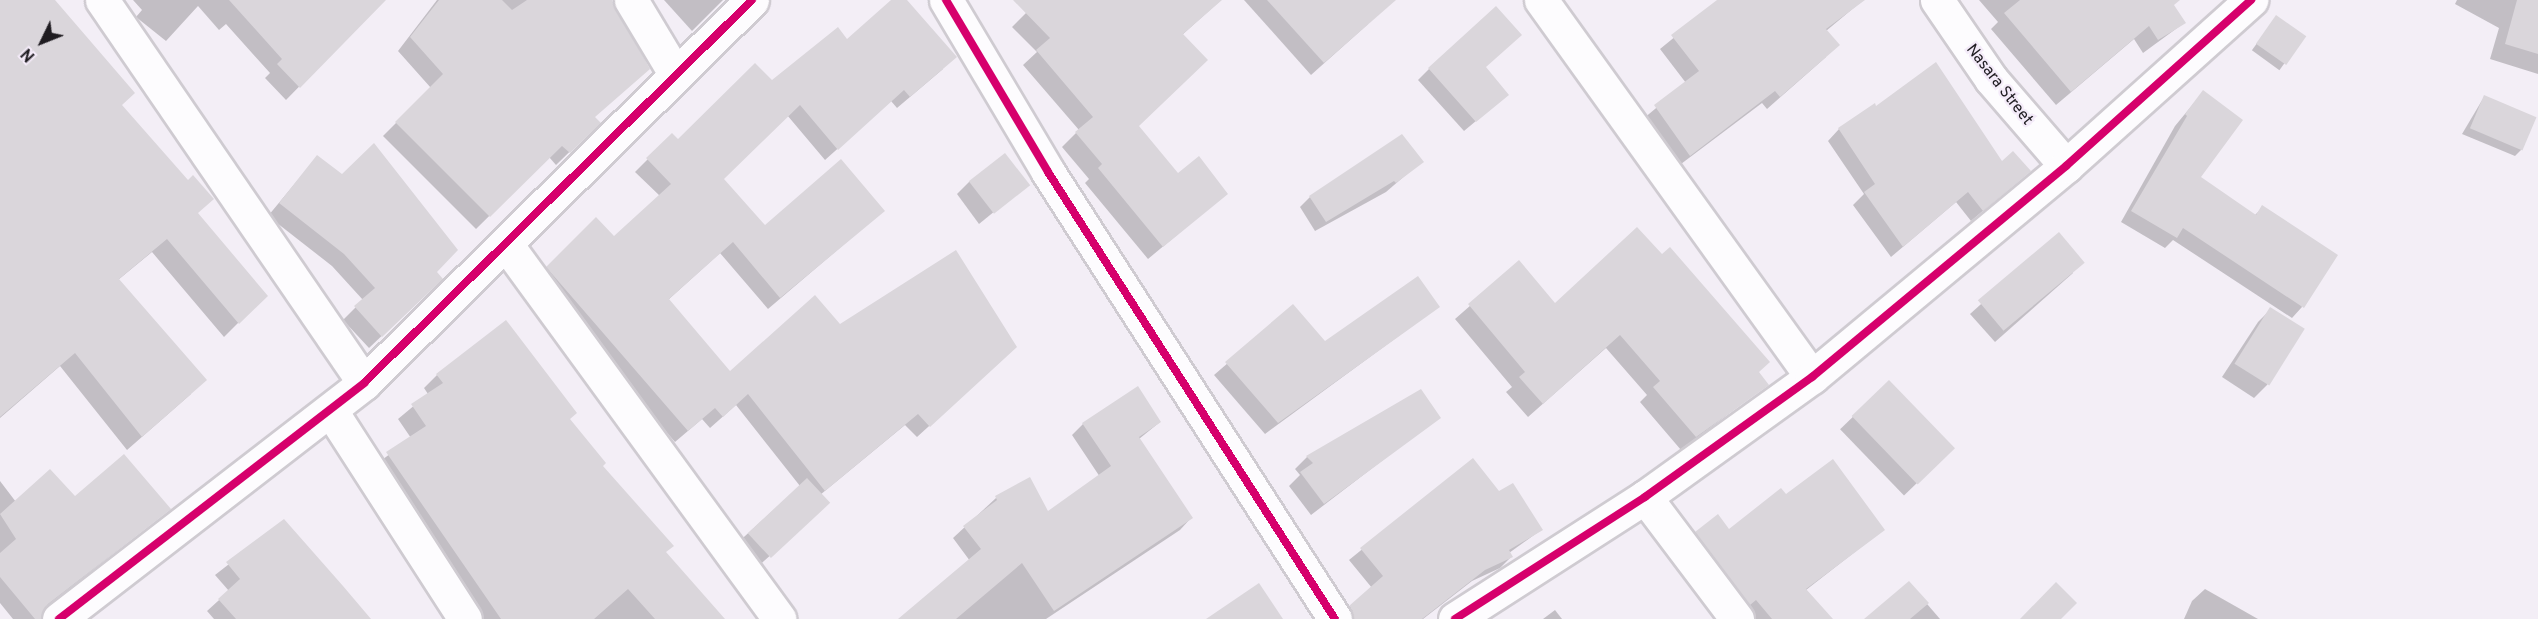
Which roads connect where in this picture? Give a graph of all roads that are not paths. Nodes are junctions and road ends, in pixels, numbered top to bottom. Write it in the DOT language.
graph roads {
  1 [pos="102,0"];
  2 [pos="631,0"];
  3 [pos="752,0"];
  4 [pos="946,0"];
  5 [pos="1541,0"];
  6 [pos="1937,0"];
  7 [pos="2251,0"];
  8 [pos="676,75"];
  9 [pos="2066,166"];
  10 [pos="506,244"];
  11 [pos="1812,377"];
  12 [pos="364,383"];
  13 [pos="331,411"];
  14 [pos="1645,497"];
  15 [pos="59,619"];
  16 [pos="465,619"];
  17 [pos="779,619"];
  18 [pos="1335,619"];
  19 [pos="1455,619"];
  20 [pos="1737,619"];
  1 -- 12 [label="street"];
  2 -- 8 [label="street"];
  3 -- 8 [label="street"];
  4 -- 18 [label="street"];
  5 -- 11 [label="street"];
  6 -- 9 [label="street, Nasara Street"];
  7 -- 9 [label="street"];
  8 -- 10 [label="street"];
  9 -- 11 [label="street"];
  10 -- 12 [label="street"];
  10 -- 17 [label="street"];
  11 -- 14 [label="street"];
  12 -- 13 [label="street"];
  13 -- 15 [label="street"];
  13 -- 16 [label="street"];
  14 -- 19 [label="street"];
  14 -- 20 [label="street"];
}
